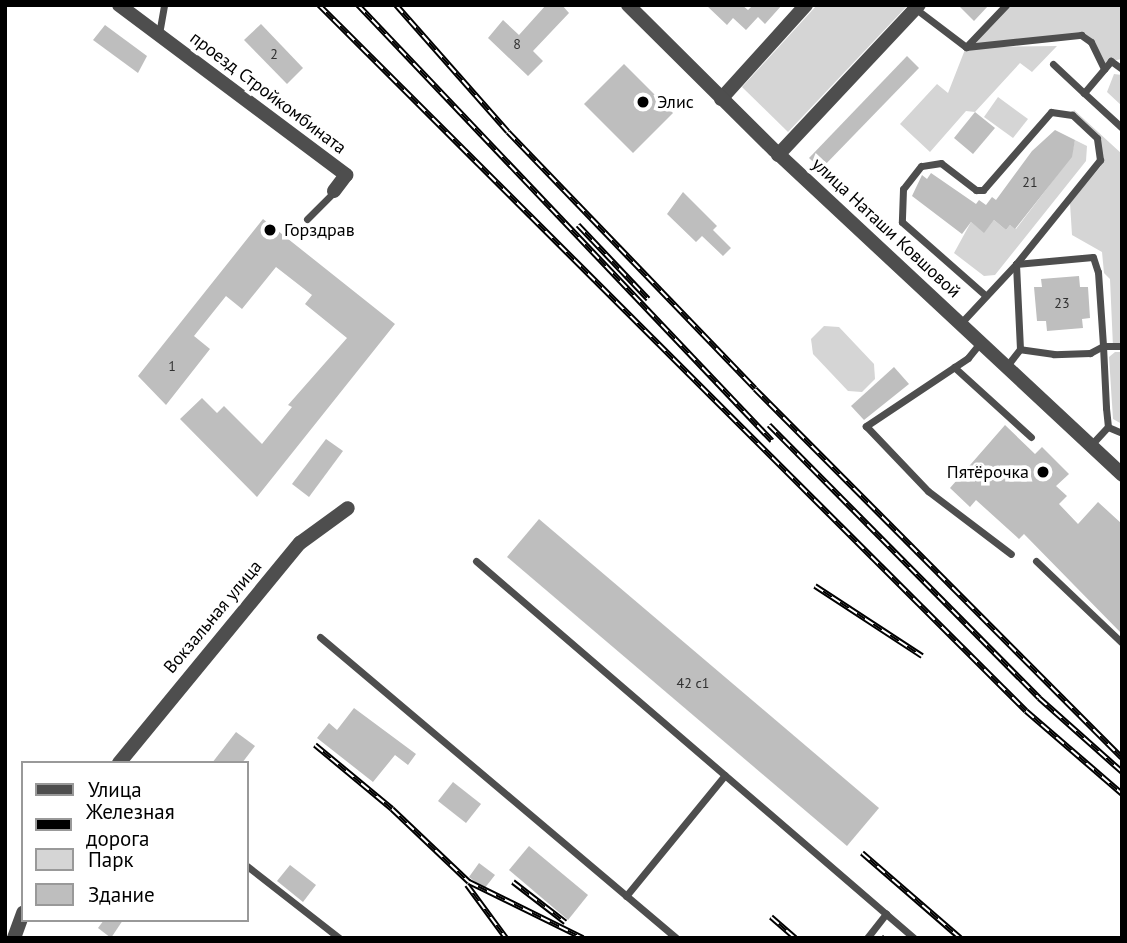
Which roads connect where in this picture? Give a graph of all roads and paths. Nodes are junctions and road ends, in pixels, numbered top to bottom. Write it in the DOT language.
graph roads {
  1 [pos="119,5"];
  2 [pos="164,5"];
  3 [pos="628,5"];
  4 [pos="806,5"];
  5 [pos="1006,5"];
  6 [pos="918,7"];
  7 [pos="159,34"];
  8 [pos="966,47"];
  9 [pos="1053,64"];
  10 [pos="1104,69"];
  11 [pos="1122,69"];
  12 [pos="1084,93"];
  13 [pos="721,99"];
  14 [pos="1122,128"];
  15 [pos="778,155"];
  16 [pos="334,191"];
  17 [pos="307,219"];
  18 [pos="1016,264"];
  19 [pos="985,295"];
  20 [pos="960,324"];
  21 [pos="980,343"];
  22 [pos="1103,346"];
  23 [pos="1122,346"];
  24 [pos="1020,349"];
  25 [pos="954,367"];
  26 [pos="1006,367"];
  27 [pos="1108,427"];
  28 [pos="1122,433"];
  29 [pos="1031,438"];
  30 [pos="1090,446"];
  31 [pos="1122,475"];
  32 [pos="348,508"];
  33 [pos="1011,554"];
  34 [pos="476,561"];
  35 [pos="1036,561"];
  36 [pos="320,637"];
  37 [pos="1122,643"];
  38 [pos="121,761"];
  39 [pos="725,775"];
  40 [pos="248,867"];
  41 [pos="626,896"];
  42 [pos="886,914"];
  43 [pos="21,919"];
  44 [pos="14,938"];
  45 [pos="339,938"];
  46 [pos="676,938"];
  47 [pos="867,938"];
  48 [pos="914,938"];
  1 -- 7 [label="street, проезд Стройкомбината"];
  2 -- 7 [label="lane"];
  3 -- 13 [label="street, улица Наташи Ковшовой"];
  4 -- 13 [label="street"];
  5 -- 8 [label="lane"];
  6 -- 8 [label="lane"];
  6 -- 15 [label="street"];
  7 -- 16 [label="street, проезд Стройкомбината"];
  8 -- 10 [label="lane"];
  9 -- 12 [label="lane"];
  10 -- 11 [label="lane"];
  10 -- 12 [label="lane"];
  12 -- 14 [label="lane"];
  13 -- 15 [label="street, улица Наташи Ковшовой"];
  15 -- 20 [label="street, улица Наташи Ковшовой"];
  16 -- 17 [label="lane"];
  18 -- 19 [label="lane"];
  18 -- 19 [label="lane"];
  18 -- 22 [label="lane"];
  18 -- 24 [label="lane"];
  19 -- 20 [label="lane"];
  20 -- 21 [label="street, улица Наташи Ковшовой"];
  21 -- 25 [label="lane"];
  21 -- 26 [label="street, улица Наташи Ковшовой"];
  22 -- 23 [label="lane"];
  22 -- 24 [label="lane"];
  22 -- 27 [label="lane"];
  24 -- 26 [label="lane"];
  25 -- 29 [label="lane"];
  25 -- 33 [label="lane"];
  26 -- 30 [label="street, улица Наташи Ковшовой"];
  27 -- 28 [label="lane"];
  27 -- 30 [label="lane"];
  30 -- 31 [label="street, улица Наташи Ковшовой"];
  32 -- 38 [label="street, Вокзальная улица"];
  34 -- 39 [label="lane"];
  35 -- 37 [label="lane"];
  36 -- 41 [label="lane"];
  39 -- 41 [label="lane"];
  39 -- 42 [label="lane"];
  40 -- 45 [label="lane"];
  41 -- 46 [label="lane"];
  42 -- 47 [label="lane"];
  42 -- 48 [label="lane"];
  43 -- 44 [label="street"];
}
